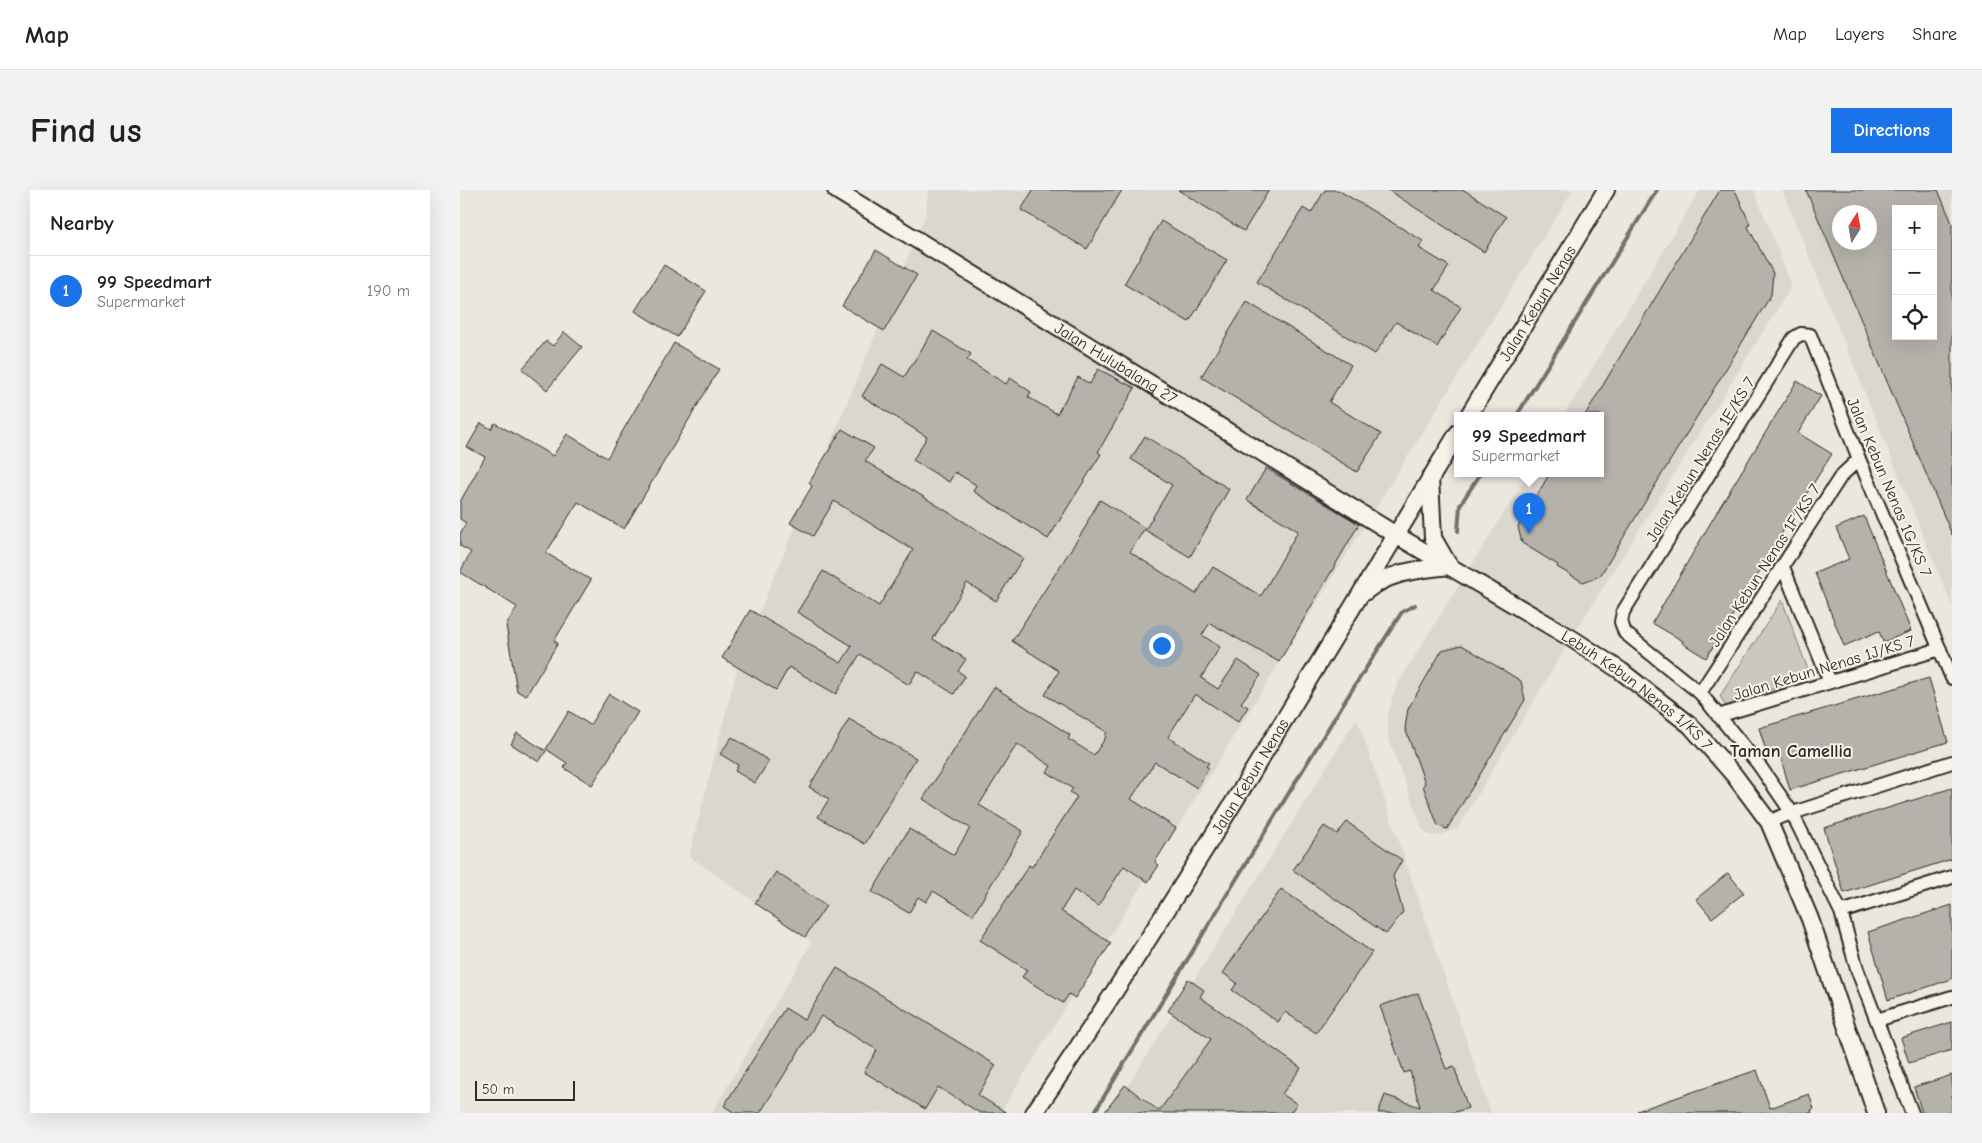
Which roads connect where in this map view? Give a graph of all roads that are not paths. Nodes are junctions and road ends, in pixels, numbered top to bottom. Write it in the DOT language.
graph roads {
  1 [pos="836,190"];
  2 [pos="1606,190"];
  3 [pos="1810,336"];
  4 [pos="1470,412"];
  5 [pos="1454,439"];
  6 [pos="1859,459"];
  7 [pos="1430,478"];
  8 [pos="1396,534"];
  9 [pos="1442,562"];
  10 [pos="1783,567"];
  11 [pos="1358,597"];
  12 [pos="1940,649"];
  13 [pos="1952,678"];
  14 [pos="1830,682"];
  15 [pos="1700,693"];
  16 [pos="1718,716"];
  17 [pos="1952,762"];
  18 [pos="1792,813"];
  19 [pos="1770,822"];
  20 [pos="1952,877"];
  21 [pos="1840,912"];
  22 [pos="1952,997"];
  23 [pos="1877,1020"];
  24 [pos="1034,1113"];
  25 [pos="1876,1113"];
  26 [pos="1912,1113"];
  1 -- 8 [label="street, Jalan Hulubalang 27"];
  2 -- 4 [label="street, Jalan Kebun Nenas"];
  3 -- 6 [label="street, Jalan Kebun Nenas 1G/KS 7"];
  3 -- 15 [label="street, Jalan Kebun Nenas 1E/KS 7"];
  5 -- 7 [label="street, Jalan Kebun Nenas"];
  6 -- 10 [label="street, Jalan Kebun Nenas 1F/KS 7"];
  6 -- 12 [label="street, Jalan Kebun Nenas 1G/KS 7"];
  7 -- 8 [label="street, Jalan Kebun Nenas"];
  7 -- 9 [label="street"];
  8 -- 9 [label="street, Lebuh Kebun Nenas 1/KS 7"];
  8 -- 11 [label="street, Jalan Kebun Nenas"];
  9 -- 11 [label="street"];
  9 -- 19 [label="street, Lebuh Kebun Nenas 1/KS 7"];
  10 -- 14 [label="street"];
  10 -- 15 [label="street, Jalan Kebun Nenas 1F/KS 7"];
  11 -- 24 [label="street, Jalan Kebun Nenas"];
  12 -- 13 [label="street, Jalan Kebun Nenas 1G/KS 7"];
  12 -- 14 [label="street, Jalan Kebun Nenas 1J/KS 7"];
  14 -- 16 [label="street, Jalan Kebun Nenas 1J/KS 7"];
  15 -- 16 [label="street"];
  16 -- 18 [label="street"];
  17 -- 18 [label="street"];
  18 -- 19 [label="street"];
  18 -- 21 [label="street"];
  19 -- 25 [label="street, Lebuh Kebun Nenas 1/KS 7"];
  20 -- 21 [label="street"];
  21 -- 23 [label="street"];
  22 -- 23 [label="street"];
  23 -- 26 [label="street"];
}
